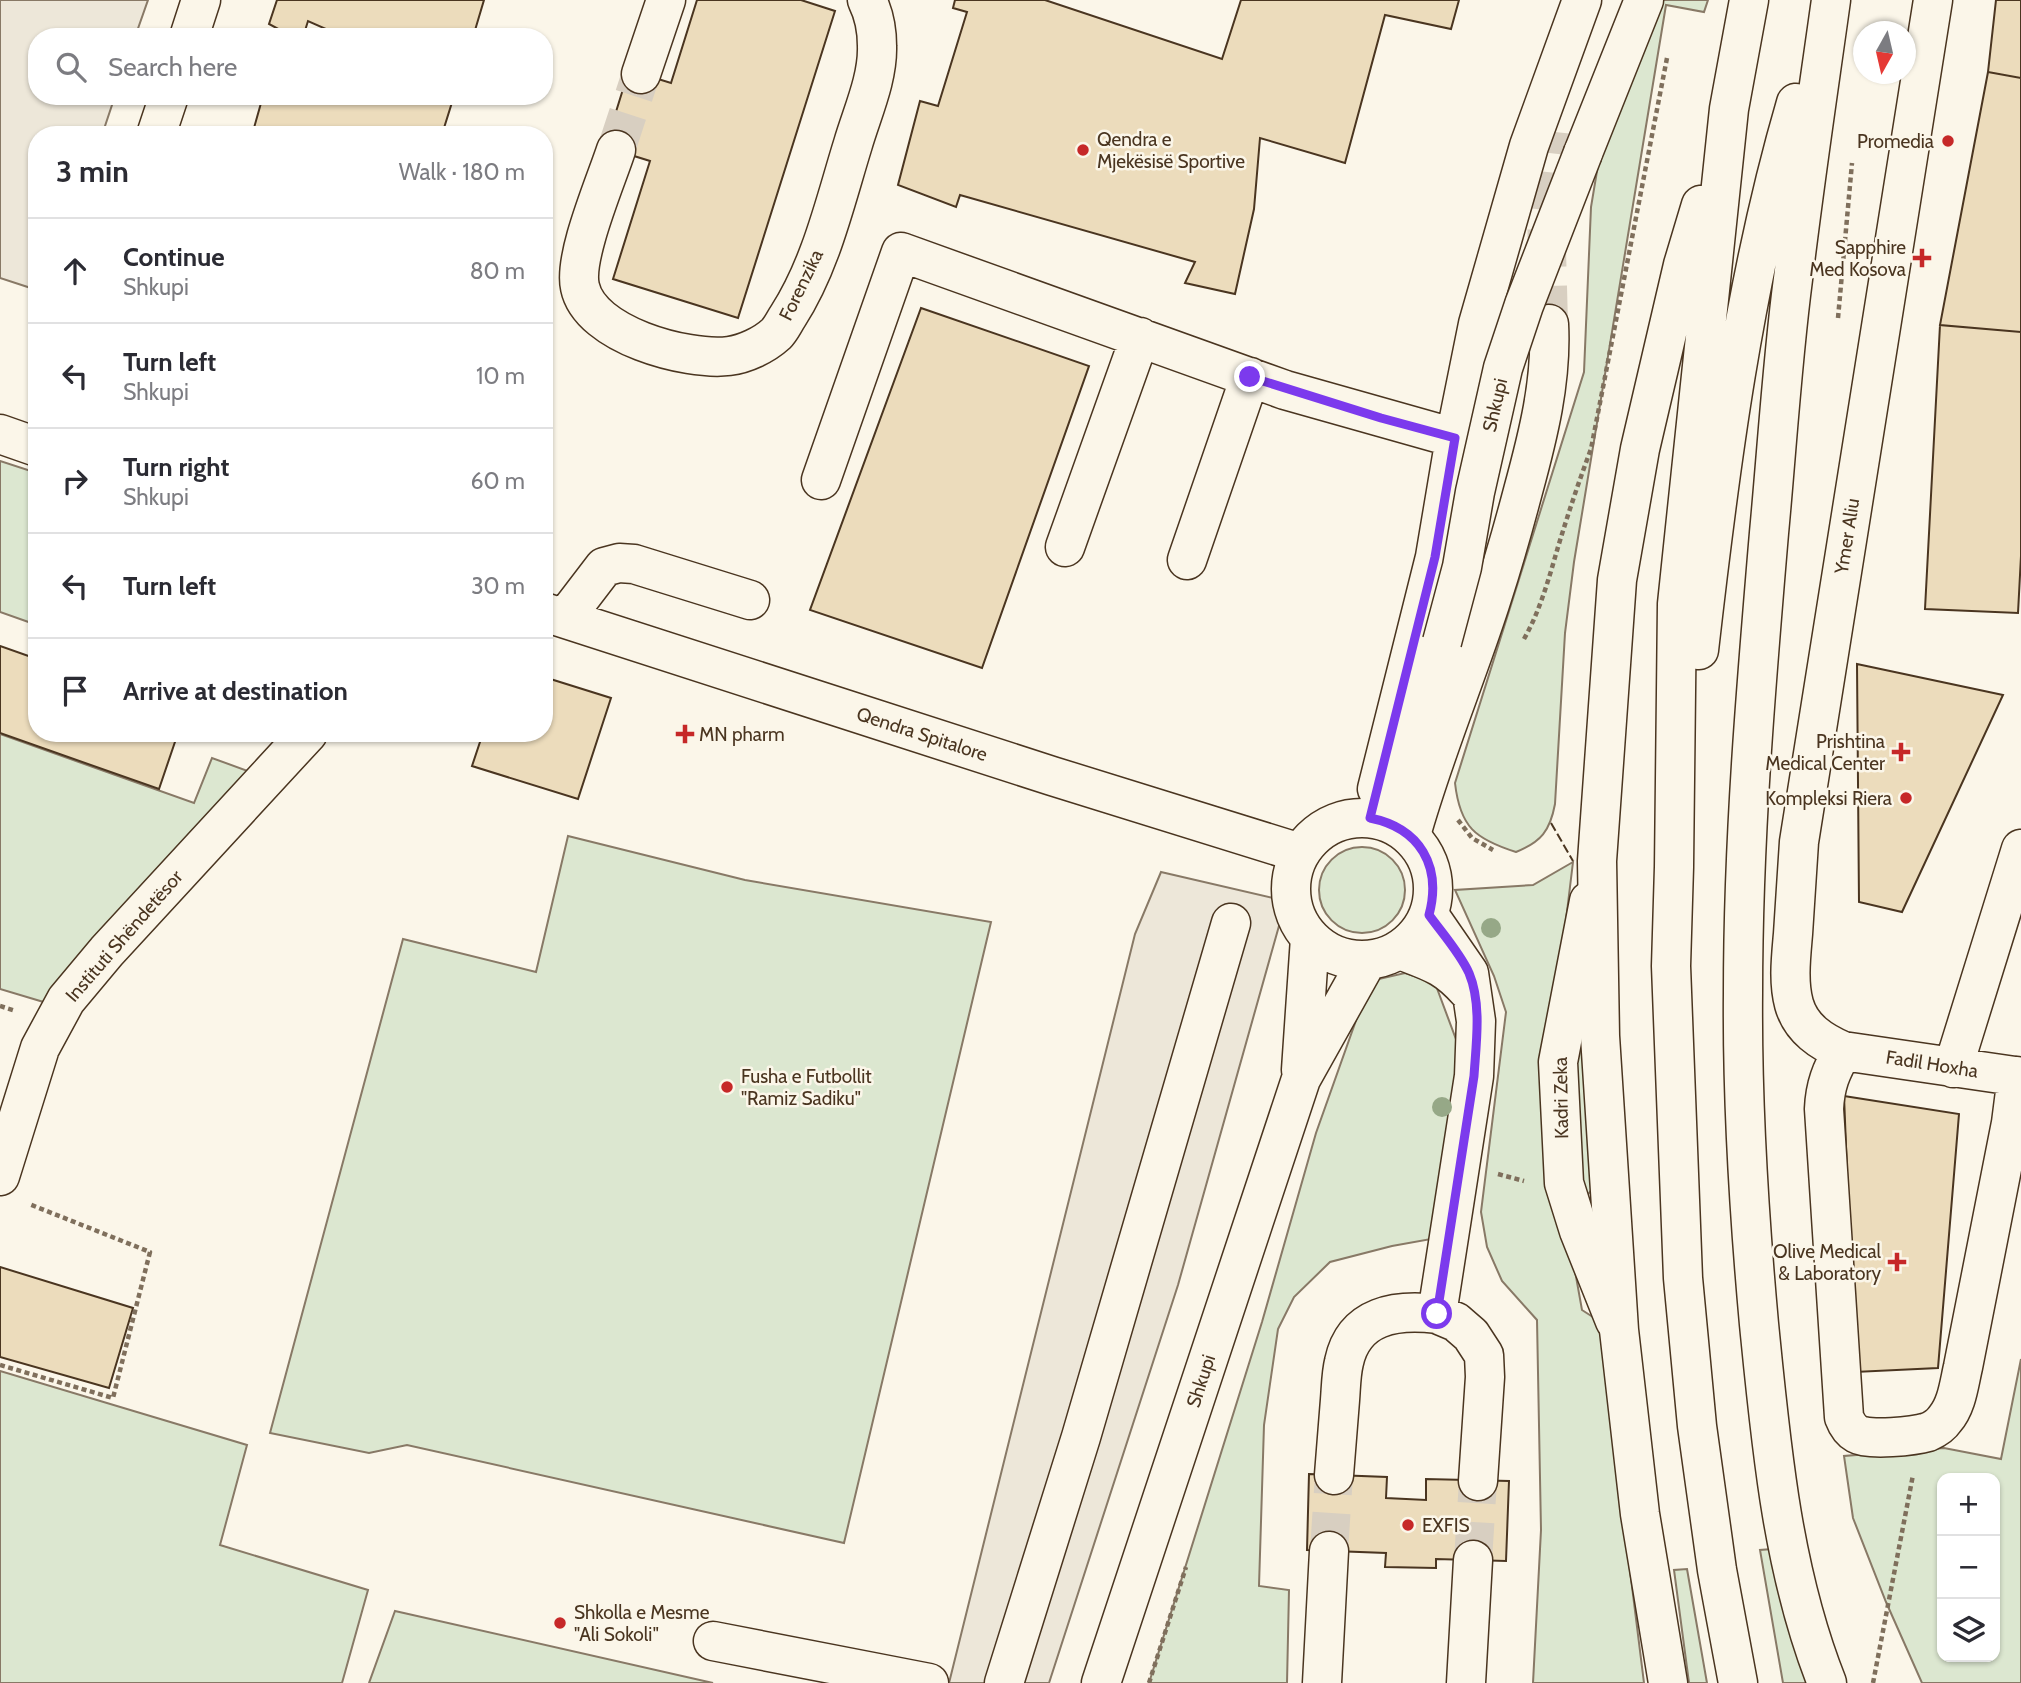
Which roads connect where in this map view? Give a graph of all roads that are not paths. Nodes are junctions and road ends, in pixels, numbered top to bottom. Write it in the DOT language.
graph roads {
  1 [pos="201,0"];
  2 [pos="666,0"];
  3 [pos="867,0"];
  4 [pos="1607,0"];
  5 [pos="1644,0"];
  6 [pos="1749,0"];
  7 [pos="1829,0"];
  8 [pos="1933,0"];
  9 [pos="1576,8"];
  10 [pos="192,28"];
  11 [pos="642,74"];
  12 [pos="166,105"];
  13 [pos="1729,109"];
  14 [pos="159,126"];
  15 [pos="1569,143"];
  16 [pos="616,150"];
  17 [pos="1549,324"];
  18 [pos="1140,337"];
  19 [pos="1250,377"];
  20 [pos="0,434"];
  21 [pos="1455,438"];
  22 [pos="28,444"];
  23 [pos="821,480"];
  24 [pos="1065,547"];
  25 [pos="1187,560"];
  26 [pos="750,600"];
  27 [pos="555,615"];
  28 [pos="300,742"];
  29 [pos="1388,825"];
  30 [pos="2021,849"];
  31 [pos="1300,853"];
  32 [pos="1674,867"];
  33 [pos="1429,915"];
  34 [pos="1231,923"];
  35 [pos="1310,938"];
  36 [pos="1383,955"];
  37 [pos="1474,998"];
  38 [pos="1843,1051"];
  39 [pos="1953,1068"];
  40 [pos="2019,1077"];
  41 [pos="1301,1079"];
  42 [pos="13,1189"];
  43 [pos="1437,1314"];
  44 [pos="1334,1475"];
  45 [pos="1478,1480"];
  46 [pos="1329,1551"];
  47 [pos="1473,1560"];
  48 [pos="713,1641"];
  49 [pos="929,1683"];
  50 [pos="1004,1683"];
  51 [pos="1101,1683"];
  52 [pos="1322,1683"];
  53 [pos="1466,1683"];
  54 [pos="1668,1683"];
  55 [pos="1738,1683"];
  56 [pos="1827,1683"];
  1 -- 10 [label="main road"];
  2 -- 11 [label="main road"];
  3 -- 16 [label="main road, Forenzika"];
  4 -- 15 [label="main road, Shkupi"];
  5 -- 15 [label="main road, Shkupi"];
  6 -- 13 [label="main road"];
  7 -- 32 [label="main road"];
  7 -- 56 [label="main road"];
  8 -- 38 [label="main road, Ymer Aliu"];
  9 -- 21 [label="main road, Shkupi"];
  12 -- 14 [label="main road"];
  13 -- 32 [label="main road"];
  13 -- 54 [label="main road"];
  15 -- 29 [label="main road, Shkupi, bridge"];
  17 -- 29 [label="main road"];
  18 -- 19 [label="main road"];
  18 -- 23 [label="main road"];
  18 -- 24 [label="main road"];
  19 -- 21 [label="main road"];
  19 -- 25 [label="main road"];
  20 -- 22 [label="main road"];
  21 -- 29 [label="main road, Shkupi"];
  26 -- 27 [label="main road"];
  27 -- 31 [label="main road, Qendra Spitalore"];
  28 -- 42 [label="main road, Instituti Shëndetësor"];
  29 -- 31 [label="main road"];
  29 -- 33 [label="main road"];
  30 -- 39 [label="main road"];
  31 -- 35 [label="main road"];
  32 -- 55 [label="main road"];
  33 -- 36 [label="main road, Shkupi"];
  33 -- 37 [label="main road"];
  34 -- 50 [label="main road"];
  35 -- 36 [label="main road"];
  35 -- 41 [label="main road, Shkupi"];
  36 -- 37 [label="main road"];
  36 -- 41 [label="main road, Shkupi"];
  37 -- 43 [label="main road"];
  38 -- 39 [label="main road, Fadil Hoxha"];
  38 -- 40 [label="main road"];
  39 -- 40 [label="main road, Fadil Hoxha"];
  41 -- 51 [label="main road, Shkupi"];
  43 -- 44 [label="main road"];
  43 -- 45 [label="main road"];
  46 -- 52 [label="main road"];
  47 -- 53 [label="main road"];
  48 -- 49 [label="main road"];
}
